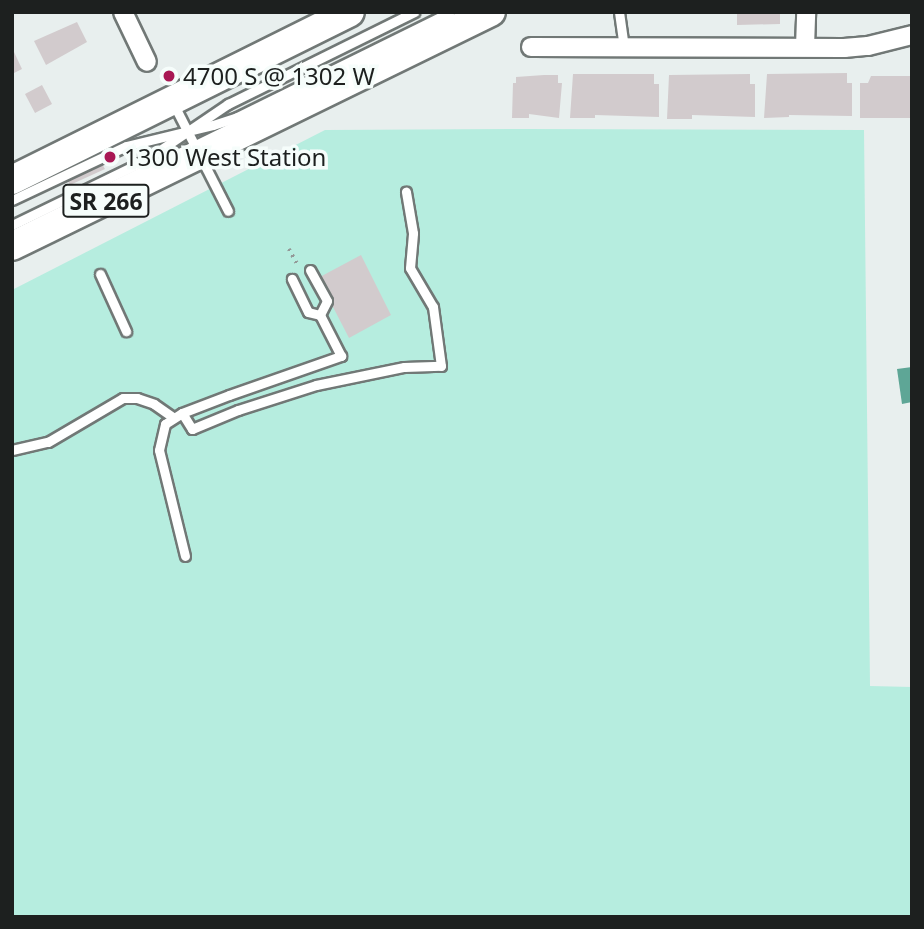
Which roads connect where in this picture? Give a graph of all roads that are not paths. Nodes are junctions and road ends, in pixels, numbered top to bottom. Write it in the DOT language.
graph roads {
  1 [pos="122,12"];
  2 [pos="350,12"];
  3 [pos="414,12"];
  4 [pos="450,12"];
  5 [pos="491,12"];
  6 [pos="618,12"];
  7 [pos="806,12"];
  8 [pos="912,35"];
  9 [pos="531,47"];
  10 [pos="624,47"];
  11 [pos="805,47"];
  12 [pos="147,62"];
  13 [pos="172,100"];
  14 [pos="193,143"];
  15 [pos="12,180"];
  16 [pos="405,192"];
  17 [pos="12,200"];
  18 [pos="228,211"];
  19 [pos="12,225"];
  20 [pos="12,246"];
  21 [pos="306,272"];
  22 [pos="100,274"];
  23 [pos="292,279"];
  24 [pos="320,315"];
  25 [pos="127,331"];
  26 [pos="178,415"];
  27 [pos="12,450"];
  28 [pos="185,556"];
  1 -- 12 [label="street"];
  2 -- 13 [label="main road, SR 266"];
  3 -- 14 [label="lane"];
  4 -- 14 [label="lane"];
  5 -- 14 [label="main road, SR 266"];
  6 -- 10 [label="lane"];
  7 -- 11 [label="street"];
  8 -- 11 [label="street"];
  9 -- 10 [label="street"];
  10 -- 11 [label="street"];
  13 -- 14 [label="lane"];
  13 -- 15 [label="main road, SR 266"];
  14 -- 17 [label="lane"];
  14 -- 18 [label="lane"];
  14 -- 19 [label="lane"];
  14 -- 20 [label="main road, SR 266"];
  16 -- 26 [label="lane"];
  21 -- 24 [label="lane"];
  22 -- 25 [label="lane"];
  23 -- 24 [label="lane"];
  24 -- 26 [label="lane"];
  26 -- 27 [label="lane"];
  26 -- 28 [label="lane"];
}
